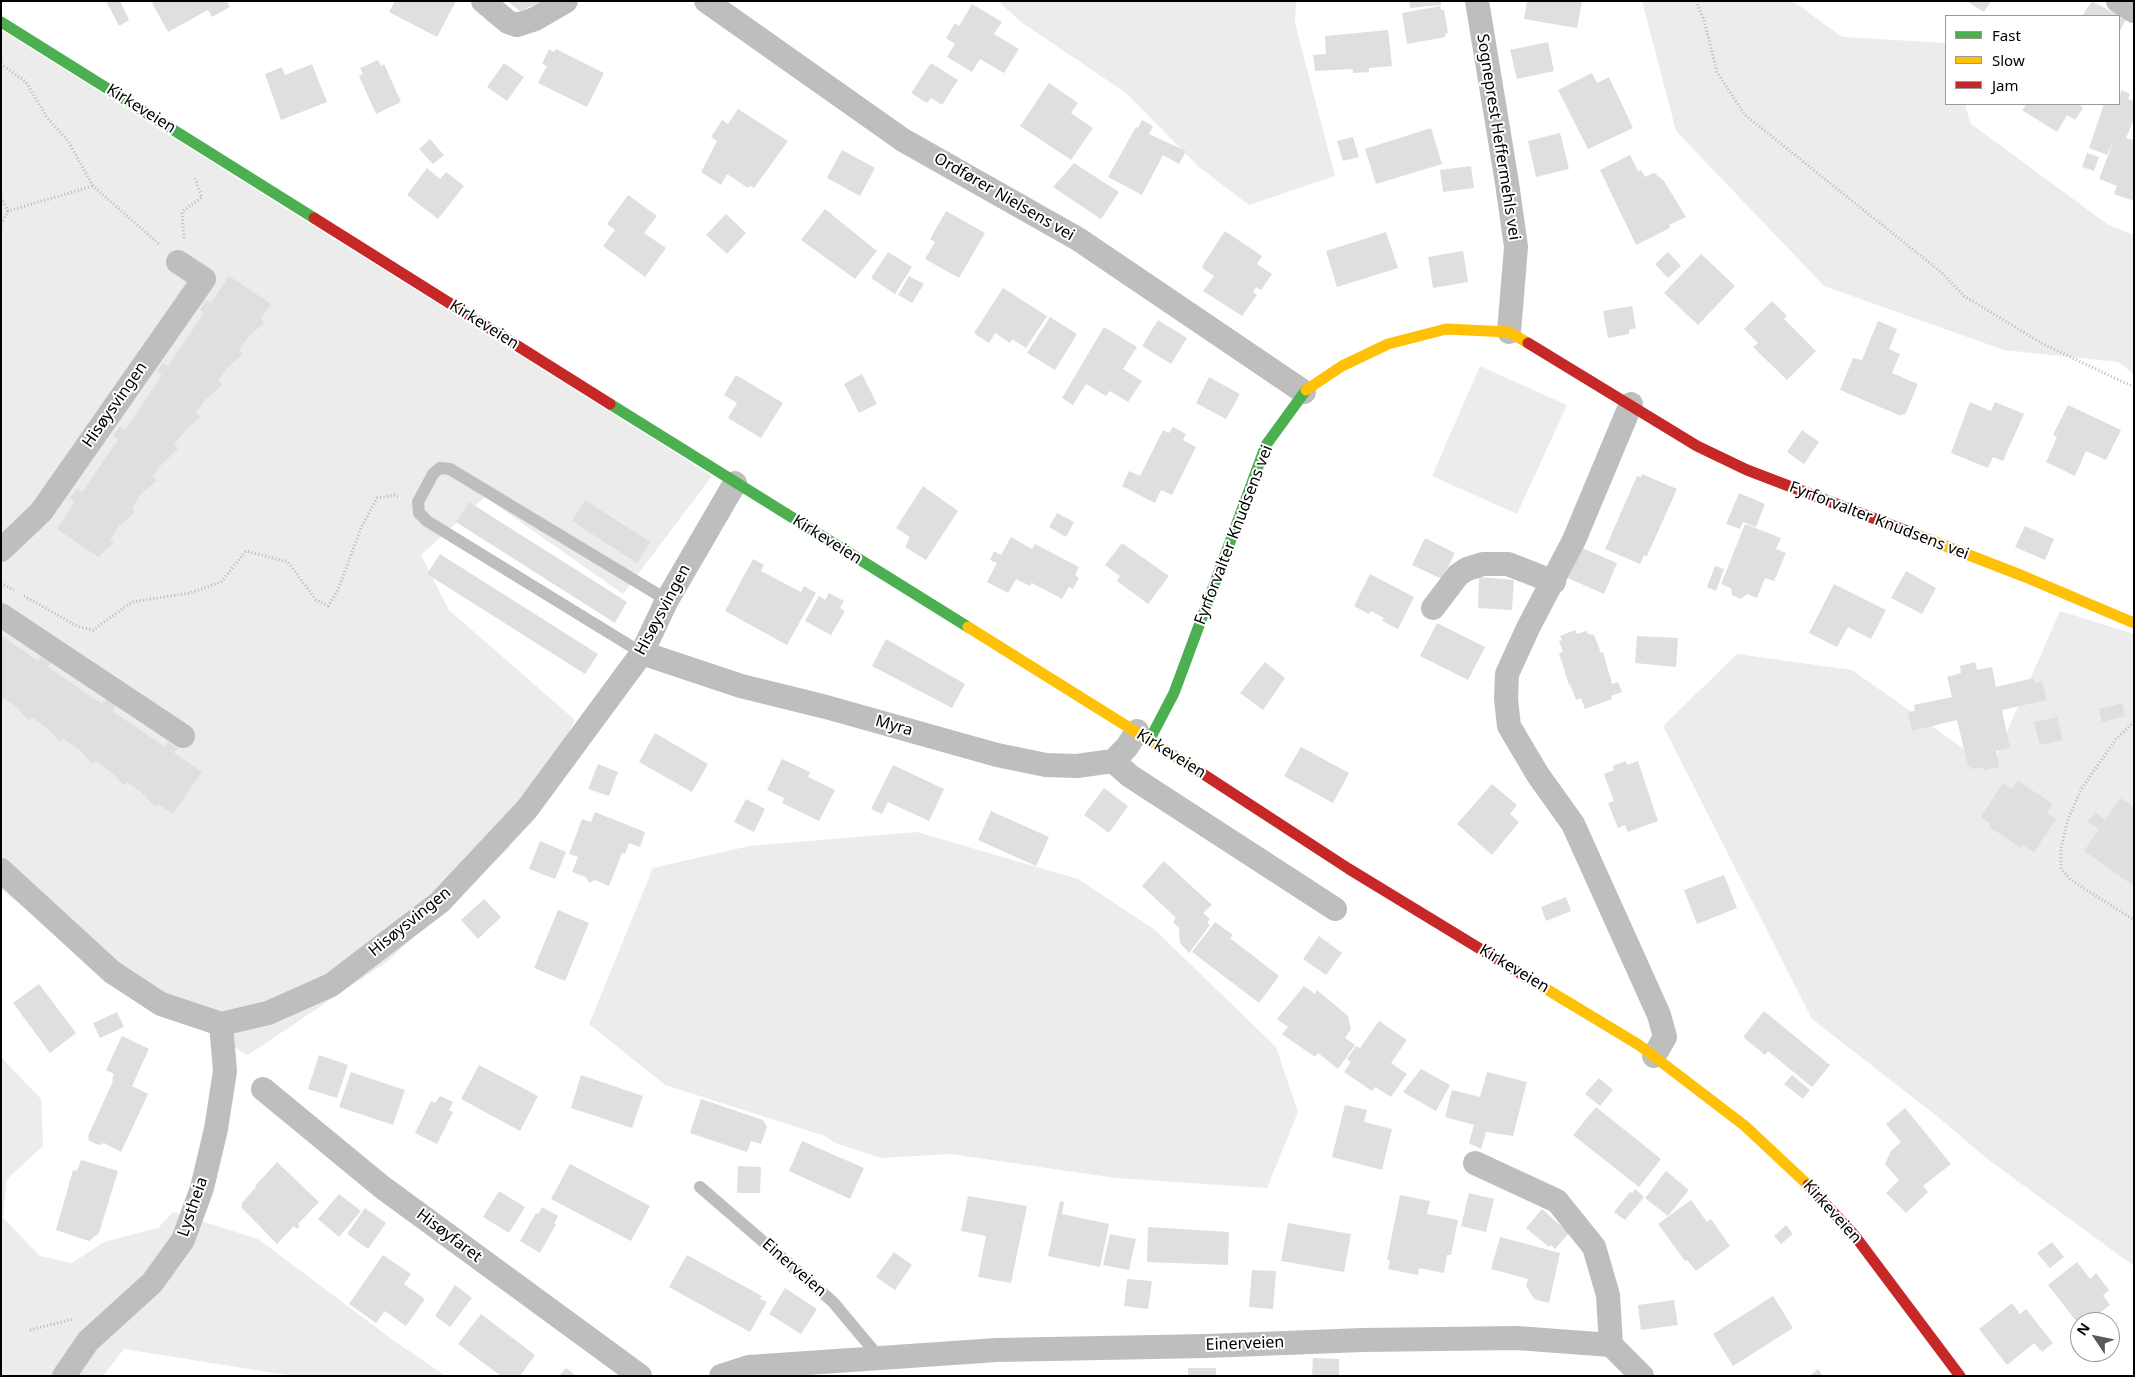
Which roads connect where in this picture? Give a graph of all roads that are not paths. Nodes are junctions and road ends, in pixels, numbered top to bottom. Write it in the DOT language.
graph roads {
  1 [pos="483,1"];
  2 [pos="566,1"];
  3 [pos="706,1"];
  4 [pos="1477,1"];
  5 [pos="2118,1"];
  6 [pos="2134,11"];
  7 [pos="1,22"];
  8 [pos="178,262"];
  9 [pos="1509,332"];
  10 [pos="1304,392"];
  11 [pos="1631,404"];
  12 [pos="735,483"];
  13 [pos="1,550"];
  14 [pos="1554,582"];
  15 [pos="667,600"];
  16 [pos="1433,608"];
  17 [pos="1,615"];
  18 [pos="2134,623"];
  19 [pos="642,653"];
  20 [pos="1143,735"];
  21 [pos="183,736"];
  22 [pos="1113,761"];
  23 [pos="1,870"];
  24 [pos="1335,908"];
  25 [pos="221,1024"];
  26 [pos="1654,1056"];
  27 [pos="263,1089"];
  28 [pos="1476,1163"];
  29 [pos="700,1187"];
  30 [pos="1611,1344"];
  31 [pos="879,1357"];
  32 [pos="64,1376"];
  33 [pos="640,1376"];
  34 [pos="721,1376"];
  35 [pos="1642,1376"];
  36 [pos="1960,1376"];
  1 -- 2 [label="street"];
  3 -- 10 [label="street, Ordfører Nielsens vei"];
  4 -- 9 [label="street, Sogneprest Heffermehls vei"];
  5 -- 6 [label="street"];
  7 -- 12 [label="main road, Kirkeveien"];
  8 -- 13 [label="street, Hisøysvingen"];
  9 -- 10 [label="main road, Fyrforvalter Knudsens vei"];
  9 -- 11 [label="main road, Fyrforvalter Knudsens vei"];
  10 -- 20 [label="main road, Fyrforvalter Knudsens vei"];
  11 -- 14 [label="street"];
  11 -- 18 [label="main road, Fyrforvalter Knudsens vei"];
  12 -- 15 [label="street, Hisøysvingen"];
  12 -- 20 [label="main road, Kirkeveien"];
  14 -- 16 [label="street"];
  14 -- 26 [label="street"];
  15 -- 19 [label="street, Hisøysvingen"];
  15 -- 19 [label="lane"];
  17 -- 21 [label="street"];
  19 -- 22 [label="street, Myra"];
  19 -- 25 [label="street, Hisøysvingen"];
  20 -- 22 [label="street"];
  20 -- 26 [label="main road, Kirkeveien"];
  22 -- 24 [label="street"];
  23 -- 25 [label="street"];
  25 -- 32 [label="street, Lystheia"];
  26 -- 36 [label="main road, Kirkeveien"];
  27 -- 33 [label="street, Hisøyfaret"];
  28 -- 30 [label="street"];
  29 -- 31 [label="lane, Einerveien"];
  30 -- 31 [label="street, Einerveien"];
  30 -- 35 [label="street"];
  31 -- 34 [label="street, Einerveien"];
}
